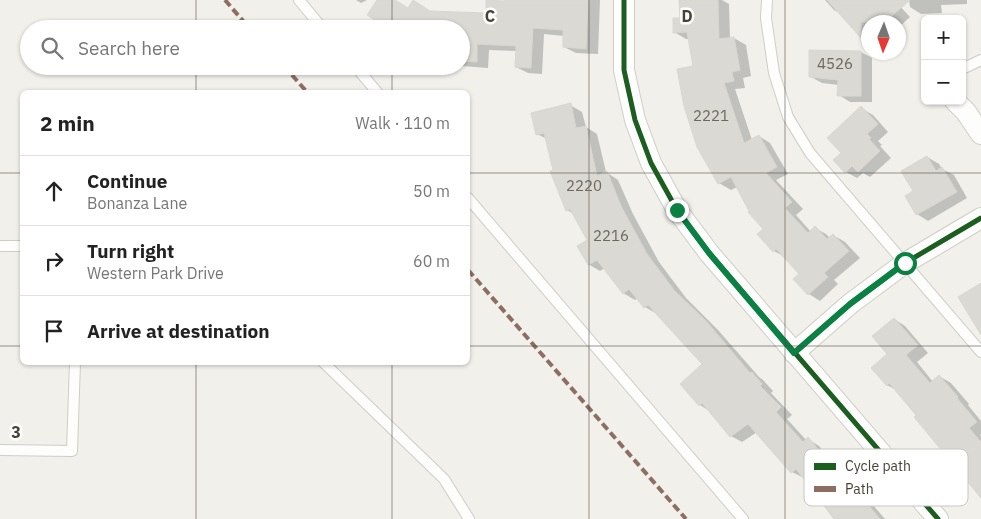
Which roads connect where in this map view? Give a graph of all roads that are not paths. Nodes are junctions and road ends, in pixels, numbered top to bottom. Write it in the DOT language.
graph roads {
  1 [pos="299,0"];
  2 [pos="624,0"];
  3 [pos="767,0"];
  4 [pos="316,20"];
  5 [pos="981,60"];
  6 [pos="966,67"];
  7 [pos="363,75"];
  8 [pos="376,90"];
  9 [pos="959,105"];
  10 [pos="981,134"];
  11 [pos="470,200"];
  12 [pos="981,218"];
  13 [pos="0,246"];
  14 [pos="20,246"];
  15 [pos="905,263"];
  16 [pos="981,352"];
  17 [pos="794,353"];
  18 [pos="75,365"];
  19 [pos="326,365"];
  20 [pos="877,449"];
  21 [pos="0,450"];
  22 [pos="927,506"];
  23 [pos="469,519"];
  24 [pos="742,519"];
  25 [pos="938,519"];
  1 -- 4 [label="lane"];
  2 -- 17 [label="street"];
  3 -- 15 [label="lane"];
  5 -- 6 [label="lane"];
  7 -- 8 [label="lane"];
  9 -- 10 [label="street"];
  11 -- 24 [label="lane"];
  12 -- 15 [label="street"];
  13 -- 14 [label="lane"];
  15 -- 16 [label="lane"];
  15 -- 17 [label="street"];
  17 -- 20 [label="street"];
  18 -- 21 [label="lane"];
  19 -- 23 [label="lane"];
  22 -- 25 [label="street"];
}
